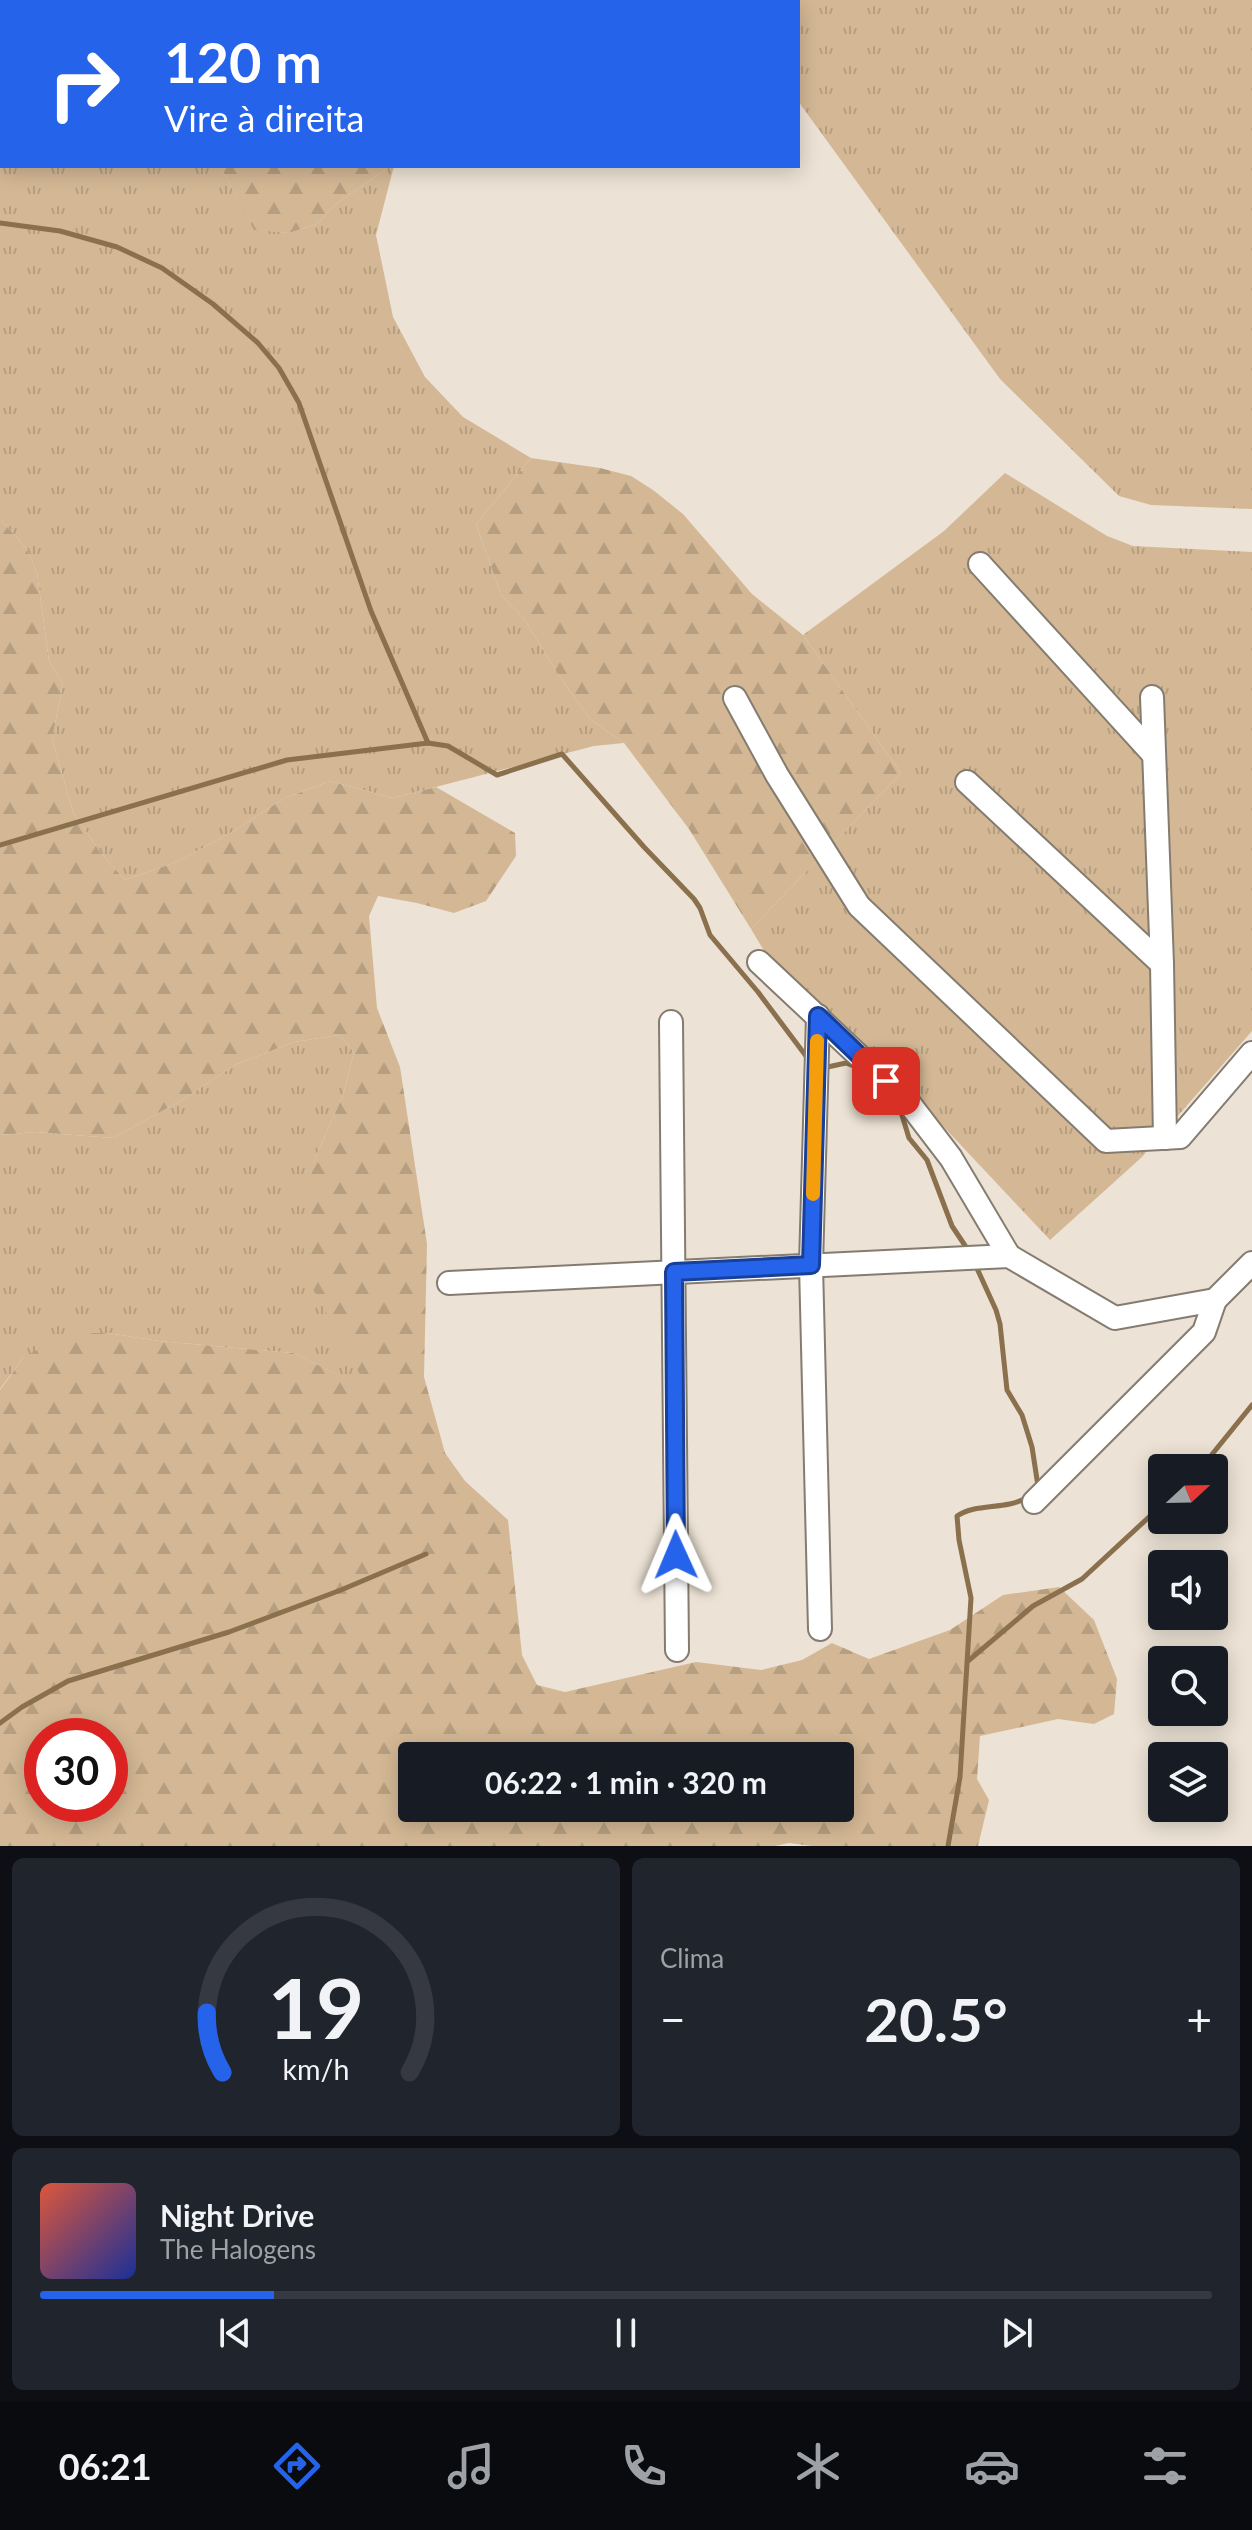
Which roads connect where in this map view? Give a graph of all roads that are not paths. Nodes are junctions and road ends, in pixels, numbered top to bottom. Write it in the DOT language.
graph roads {
  1 [pos="980,564"];
  2 [pos="1152,697"];
  3 [pos="735,698"];
  4 [pos="1154,755"];
  5 [pos="967,782"];
  6 [pos="759,962"];
  7 [pos="1162,964"];
  8 [pos="818,1016"];
  9 [pos="671,1022"];
  10 [pos="1252,1053"];
  11 [pos="1165,1138"];
  12 [pos="1009,1256"];
  13 [pos="1252,1263"];
  14 [pos="811,1265"];
  15 [pos="674,1272"];
  16 [pos="449,1283"];
  17 [pos="1215,1300"];
  18 [pos="1034,1502"];
  19 [pos="820,1629"];
  20 [pos="677,1650"];
  1 -- 4 [label="street"];
  2 -- 4 [label="street"];
  3 -- 11 [label="street"];
  4 -- 7 [label="street"];
  5 -- 7 [label="street"];
  6 -- 8 [label="street"];
  7 -- 11 [label="street"];
  8 -- 12 [label="street"];
  8 -- 14 [label="street"];
  9 -- 15 [label="street"];
  10 -- 11 [label="street"];
  12 -- 14 [label="street"];
  12 -- 17 [label="street"];
  13 -- 17 [label="street"];
  14 -- 15 [label="street"];
  14 -- 19 [label="street"];
  15 -- 16 [label="street"];
  15 -- 20 [label="street"];
  17 -- 18 [label="street"];
}
